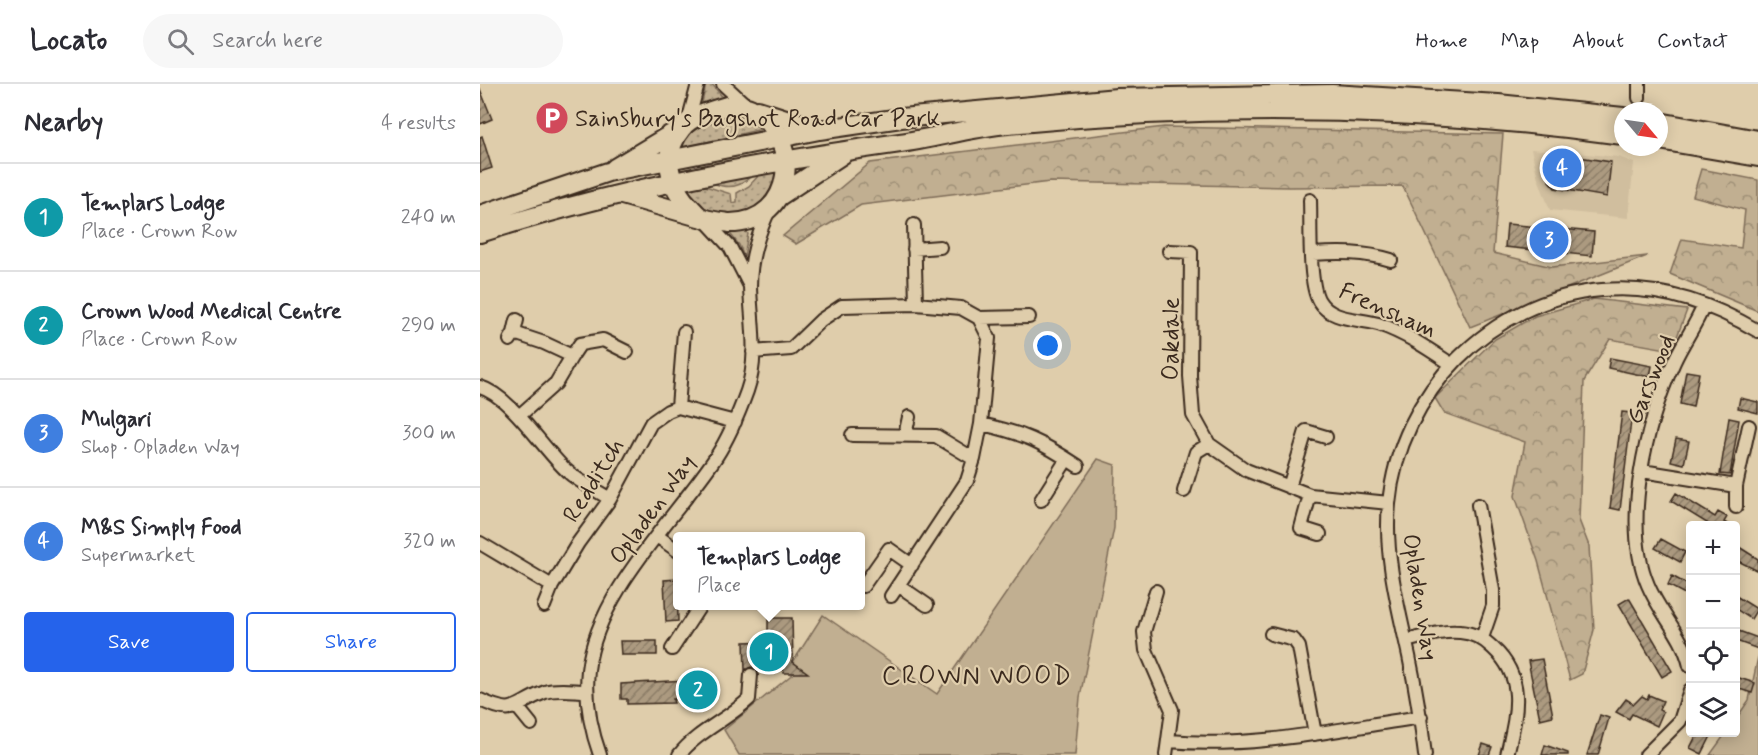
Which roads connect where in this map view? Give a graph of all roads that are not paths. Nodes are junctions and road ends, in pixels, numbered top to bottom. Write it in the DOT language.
graph roads {
  1 [pos="698,84"];
  2 [pos="723,84"];
  3 [pos="1639,84"];
  4 [pos="1639,98"];
  5 [pos="749,107"];
  6 [pos="1614,116"];
  7 [pos="1668,124"];
  8 [pos="684,126"];
  9 [pos="819,130"];
  10 [pos="1614,134"];
  11 [pos="780,137"];
  12 [pos="1758,140"];
  13 [pos="1668,142"];
  14 [pos="849,150"];
  15 [pos="1758,157"];
  16 [pos="786,159"];
  17 [pos="668,161"];
  18 [pos="608,172"];
  19 [pos="673,183"];
  20 [pos="621,195"];
  21 [pos="775,200"];
  22 [pos="1311,200"];
  23 [pos="480,215"];
  24 [pos="702,218"];
  25 [pos="914,225"];
  26 [pos="480,233"];
  27 [pos="940,247"];
  28 [pos="914,249"];
  29 [pos="1169,251"];
  30 [pos="1312,254"];
  31 [pos="1391,260"];
  32 [pos="750,287"];
  33 [pos="916,304"];
  34 [pos="1704,305"];
  35 [pos="1029,317"];
  36 [pos="979,318"];
  37 [pos="517,320"];
  38 [pos="1758,331"];
  39 [pos="684,332"];
  40 [pos="627,352"];
  41 [pos="753,352"];
  42 [pos="573,356"];
  43 [pos="1451,364"];
  44 [pos="480,387"];
  45 [pos="678,407"];
  46 [pos="519,416"];
  47 [pos="909,417"];
  48 [pos="735,422"];
  49 [pos="981,424"];
  50 [pos="1749,426"];
  51 [pos="852,435"];
  52 [pos="906,435"];
  53 [pos="1326,437"];
  54 [pos="1209,444"];
  55 [pos="975,459"];
  56 [pos="1642,471"];
  57 [pos="1736,486"];
  58 [pos="1289,487"];
  59 [pos="1184,491"];
  60 [pos="1310,495"];
  61 [pos="610,499"];
  62 [pos="1041,500"];
  63 [pos="1389,503"];
  64 [pos="1478,505"];
  65 [pos="1736,507"];
  66 [pos="1320,534"];
  67 [pos="657,536"];
  68 [pos="480,543"];
  69 [pos="673,547"];
  70 [pos="912,564"];
  71 [pos="865,583"];
  72 [pos="552,586"];
  73 [pos="1156,591"];
  74 [pos="927,605"];
  75 [pos="544,606"];
  76 [pos="697,610"];
  77 [pos="1271,634"];
  78 [pos="1482,638"];
  79 [pos="1406,641"];
  80 [pos="672,649"];
  81 [pos="1686,649"];
  82 [pos="751,675"];
  83 [pos="587,691"];
  84 [pos="480,700"];
  85 [pos="1686,702"];
  86 [pos="518,708"];
  87 [pos="1421,717"];
  88 [pos="531,724"];
  89 [pos="1315,734"];
  90 [pos="1168,741"];
  91 [pos="600,755"];
  92 [pos="679,755"];
  93 [pos="1166,755"];
  94 [pos="1425,755"];
  95 [pos="1507,755"];
  96 [pos="1646,755"];
  1 -- 8 [label="street"];
  2 -- 5 [label="street"];
  3 -- 4 [label="street"];
  5 -- 8 [label="highway"];
  5 -- 9 [label="highway"];
  5 -- 11 [label="highway"];
  6 -- 9 [label="highway"];
  7 -- 12 [label="highway"];
  8 -- 17 [label="highway"];
  8 -- 18 [label="highway"];
  9 -- 11 [label="highway"];
  10 -- 14 [label="highway"];
  11 -- 16 [label="highway"];
  11 -- 17 [label="highway"];
  13 -- 15 [label="highway"];
  14 -- 16 [label="highway"];
  14 -- 21 [label="highway"];
  16 -- 19 [label="highway"];
  16 -- 21 [label="highway"];
  17 -- 18 [label="highway"];
  17 -- 19 [label="highway"];
  18 -- 23 [label="highway"];
  19 -- 20 [label="highway"];
  19 -- 24 [label="highway"];
  20 -- 24 [label="highway"];
  20 -- 26 [label="highway"];
  21 -- 24 [label="highway"];
  21 -- 32 [label="street, Opladen Way"];
  22 -- 30 [label="street, Frensham"];
  24 -- 32 [label="street, Opladen Way"];
  25 -- 28 [label="street"];
  27 -- 28 [label="street"];
  28 -- 33 [label="street"];
  29 -- 54 [label="street, Oakdale"];
  30 -- 31 [label="street, Frensham"];
  30 -- 43 [label="street, Frensham"];
  32 -- 41 [label="street, Opladen Way"];
  33 -- 36 [label="street"];
  33 -- 41 [label="street"];
  34 -- 38 [label="street, Opladen Way"];
  34 -- 43 [label="street, Opladen Way"];
  34 -- 56 [label="street, Garswood"];
  35 -- 36 [label="street"];
  36 -- 49 [label="street"];
  37 -- 42 [label="street"];
  39 -- 45 [label="street"];
  40 -- 42 [label="street"];
  41 -- 48 [label="street, Opladen Way"];
  42 -- 46 [label="street"];
  43 -- 63 [label="street, Opladen Way"];
  44 -- 46 [label="street"];
  45 -- 48 [label="street"];
  45 -- 61 [label="street, Redditch"];
  46 -- 61 [label="street"];
  47 -- 52 [label="street"];
  48 -- 67 [label="street, Opladen Way"];
  49 -- 55 [label="street"];
  49 -- 62 [label="street"];
  50 -- 57 [label="street"];
  51 -- 52 [label="street"];
  52 -- 55 [label="street"];
  53 -- 58 [label="street"];
  54 -- 58 [label="street, Oakdale"];
  54 -- 59 [label="street"];
  55 -- 70 [label="street"];
  56 -- 57 [label="street"];
  56 -- 81 [label="street, Garswood"];
  57 -- 65 [label="street"];
  58 -- 60 [label="street, Oakdale"];
  60 -- 63 [label="street, Oakdale"];
  60 -- 66 [label="street"];
  61 -- 72 [label="street, Redditch"];
  63 -- 79 [label="street, Opladen Way"];
  64 -- 78 [label="street"];
  67 -- 69 [label="street"];
  67 -- 83 [label="street, Opladen Way"];
  68 -- 72 [label="street"];
  70 -- 71 [label="street"];
  70 -- 74 [label="street"];
  72 -- 75 [label="street, Redditch"];
  73 -- 90 [label="street"];
  76 -- 80 [label="street"];
  77 -- 89 [label="street"];
  78 -- 79 [label="street"];
  78 -- 95 [label="street"];
  79 -- 87 [label="street, Opladen Way"];
  82 -- 92 [label="street"];
  83 -- 86 [label="street"];
  83 -- 91 [label="street, Opladen Way"];
  84 -- 86 [label="street"];
  85 -- 96 [label="street"];
  86 -- 88 [label="street"];
  87 -- 89 [label="street"];
  87 -- 94 [label="street, Opladen Way"];
  89 -- 90 [label="street"];
  90 -- 93 [label="street"];
}
